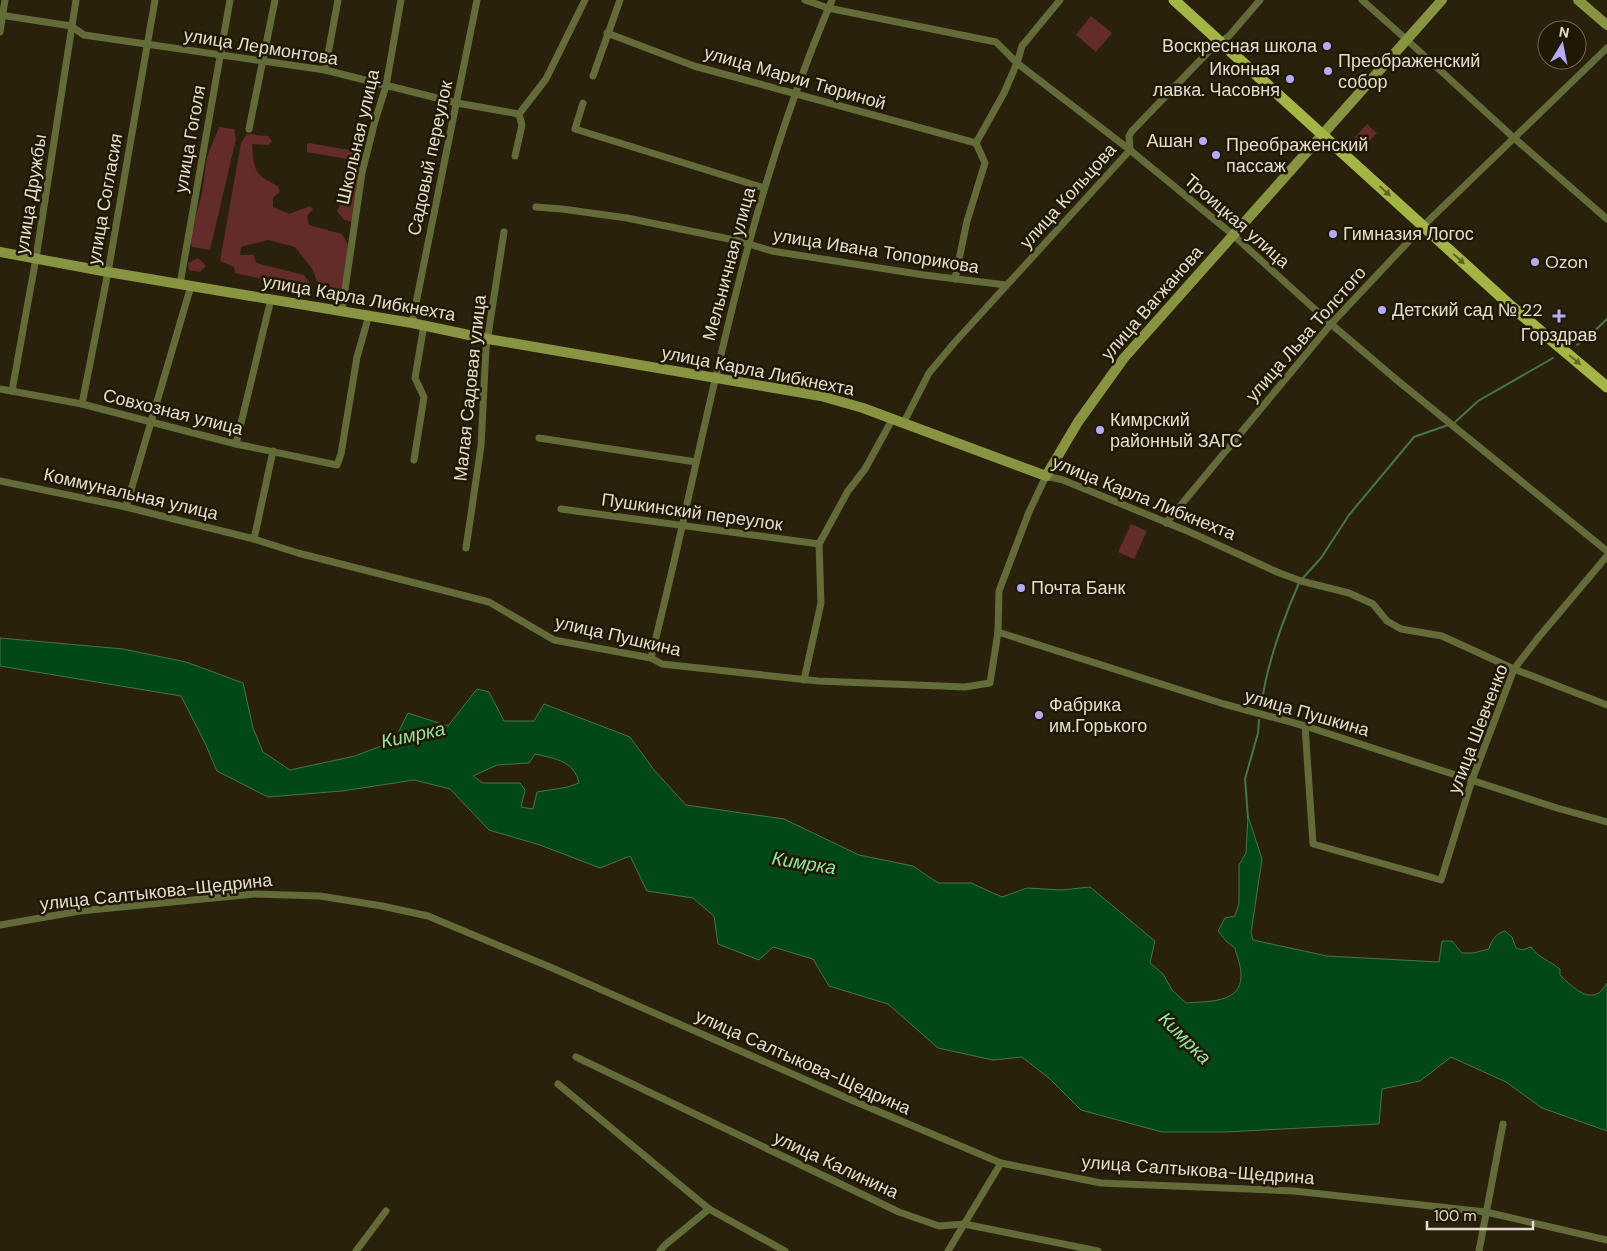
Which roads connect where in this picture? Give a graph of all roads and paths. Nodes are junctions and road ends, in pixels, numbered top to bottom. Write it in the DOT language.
graph roads {
  1 [pos="5,0"];
  2 [pos="76,0"];
  3 [pos="155,0"];
  4 [pos="230,0"];
  5 [pos="275,0"];
  6 [pos="338,0"];
  7 [pos="402,0"];
  8 [pos="477,0"];
  9 [pos="585,0"];
  10 [pos="620,0"];
  11 [pos="805,0"];
  12 [pos="832,0"];
  13 [pos="1060,0"];
  14 [pos="1174,0"];
  15 [pos="1260,0"];
  16 [pos="1362,0"];
  17 [pos="1442,0"];
  18 [pos="1578,0"];
  19 [pos="828,8"];
  20 [pos="1,15"];
  21 [pos="1607,25"];
  22 [pos="71,26"];
  23 [pos="0,32"];
  24 [pos="607,33"];
  25 [pos="1407,40"];
  26 [pos="1220,42"];
  27 [pos="148,46"];
  28 [pos="1607,48"];
  29 [pos="220,55"];
  30 [pos="262,60"];
  31 [pos="1018,63"];
  32 [pos="325,70"];
  33 [pos="593,76"];
  34 [pos="386,86"];
  35 [pos="796,95"];
  36 [pos="457,103"];
  37 [pos="583,103"];
  38 [pos="519,114"];
  39 [pos="249,129"];
  40 [pos="1323,135"];
  41 [pos="1514,138"];
  42 [pos="976,143"];
  43 [pos="1130,150"];
  44 [pos="515,156"];
  45 [pos="764,188"];
  46 [pos="536,207"];
  47 [pos="1607,219"];
  48 [pos="1423,226"];
  49 [pos="504,232"];
  50 [pos="1232,234"];
  51 [pos="748,244"];
  52 [pos="0,252"];
  53 [pos="36,258"];
  54 [pos="108,272"];
  55 [pos="955,279"];
  56 [pos="180,284"];
  57 [pos="191,286"];
  58 [pos="1006,286"];
  59 [pos="271,299"];
  60 [pos="342,310"];
  61 [pos="370,315"];
  62 [pos="412,323"];
  63 [pos="1331,324"];
  64 [pos="424,325"];
  65 [pos="488,339"];
  66 [pos="715,377"];
  67 [pos="1607,387"];
  68 [pos="0,389"];
  69 [pos="12,392"];
  70 [pos="82,404"];
  71 [pos="893,418"];
  72 [pos="151,422"];
  73 [pos="904,422"];
  74 [pos="539,438"];
  75 [pos="236,444"];
  76 [pos="273,451"];
  77 [pos="414,460"];
  78 [pos="696,462"];
  79 [pos="1046,476"];
  80 [pos="0,481"];
  81 [pos="126,507"];
  82 [pos="561,509"];
  83 [pos="1166,522"];
  84 [pos="682,525"];
  85 [pos="254,539"];
  86 [pos="819,544"];
  87 [pos="466,548"];
  88 [pos="1607,551"];
  89 [pos="1607,556"];
  90 [pos="998,632"];
  91 [pos="651,658"];
  92 [pos="1514,669"];
  93 [pos="804,680"];
  94 [pos="990,683"];
  95 [pos="1607,705"];
  96 [pos="1305,726"];
  97 [pos="1472,780"];
  98 [pos="1607,822"];
  99 [pos="0,925"];
  100 [pos="576,1057"];
  101 [pos="558,1084"];
  102 [pos="1503,1124"];
  103 [pos="1001,1162"];
  104 [pos="709,1209"];
  105 [pos="386,1211"];
  106 [pos="1486,1212"];
  107 [pos="964,1224"];
  108 [pos="1607,1240"];
  109 [pos="356,1251"];
  110 [pos="660,1251"];
  111 [pos="784,1251"];
  112 [pos="948,1251"];
  113 [pos="1098,1251"];
  114 [pos="1478,1251"];
  1 -- 20 [label="street"];
  2 -- 22 [label="street, улица Дружбы"];
  3 -- 27 [label="street, улица Согласия"];
  4 -- 29 [label="street, улица Гоголя"];
  5 -- 30 [label="street"];
  6 -- 32 [label="street"];
  7 -- 34 [label="street, Школьная улица"];
  8 -- 36 [label="street, Садовый переулок"];
  9 -- 38 [label="street"];
  10 -- 24 [label="street"];
  11 -- 19 [label="street, Троицкая улица"];
  12 -- 19 [label="street, Мельничная улица"];
  13 -- 31 [label="street"];
  14 -- 26 [label="main road"];
  15 -- 26 [label="street, улица Кольцова"];
  16 -- 25 [label="street"];
  17 -- 25 [label="street, улица Вагжанова"];
  18 -- 21 [label="street"];
  19 -- 31 [label="street, Троицкая улица"];
  19 -- 35 [label="street, Мельничная улица"];
  20 -- 22 [label="street, улица Лермонтова"];
  20 -- 23 [label="street"];
  22 -- 27 [label="street, улица Лермонтова"];
  22 -- 53 [label="street, улица Дружбы"];
  24 -- 33 [label="street"];
  24 -- 35 [label="street, улица Марии Тюриной"];
  25 -- 40 [label="street, улица Вагжанова"];
  25 -- 41 [label="street"];
  26 -- 40 [label="main road"];
  26 -- 43 [label="street, улица Кольцова"];
  27 -- 29 [label="street, улица Лермонтова"];
  27 -- 54 [label="street, улица Согласия"];
  28 -- 41 [label="street, улица Льва Толстого"];
  29 -- 30 [label="street, улица Лермонтова"];
  29 -- 56 [label="street, улица Гоголя"];
  30 -- 32 [label="street, улица Лермонтова"];
  30 -- 39 [label="street"];
  31 -- 42 [label="street"];
  31 -- 43 [label="street, Троицкая улица"];
  32 -- 34 [label="street, улица Лермонтова"];
  34 -- 36 [label="street, улица Лермонтова"];
  34 -- 60 [label="street, Школьная улица"];
  35 -- 42 [label="street, улица Марии Тюриной"];
  35 -- 45 [label="street, Мельничная улица"];
  36 -- 38 [label="street, улица Лермонтова"];
  36 -- 62 [label="street, Садовый переулок"];
  37 -- 45 [label="street"];
  38 -- 44 [label="street"];
  40 -- 48 [label="main road, one-way"];
  40 -- 50 [label="street, улица Вагжанова"];
  41 -- 47 [label="street"];
  41 -- 48 [label="street, улица Льва Толстого"];
  42 -- 55 [label="street"];
  43 -- 50 [label="street, Троицкая улица"];
  43 -- 58 [label="street, улица Кольцова"];
  45 -- 51 [label="street, Мельничная улица"];
  46 -- 51 [label="street, улица Ивана Топорикова"];
  48 -- 63 [label="street, улица Льва Толстого"];
  48 -- 67 [label="main road, one-way"];
  49 -- 65 [label="street, Малая Садовая улица"];
  50 -- 63 [label="street, Троицкая улица"];
  50 -- 79 [label="street, улица Вагжанова"];
  51 -- 55 [label="street, улица Ивана Топорикова"];
  51 -- 66 [label="street, Мельничная улица"];
  52 -- 53 [label="street, улица Карла Либкнехта"];
  53 -- 54 [label="street, улица Карла Либкнехта"];
  53 -- 69 [label="street, улица Дружбы"];
  54 -- 56 [label="street, улица Карла Либкнехта"];
  54 -- 70 [label="street, улица Согласия"];
  55 -- 58 [label="street, улица Ивана Топорикова"];
  56 -- 57 [label="street, улица Карла Либкнехта"];
  57 -- 59 [label="street, улица Карла Либкнехта"];
  57 -- 72 [label="street"];
  58 -- 73 [label="street, улица Кольцова"];
  59 -- 60 [label="street, улица Карла Либкнехта"];
  59 -- 75 [label="street"];
  60 -- 61 [label="street, улица Карла Либкнехта"];
  61 -- 62 [label="street, улица Карла Либкнехта"];
  61 -- 76 [label="street, Совхозная улица"];
  62 -- 64 [label="street, улица Карла Либкнехта"];
  63 -- 83 [label="street, улица Льва Толстого"];
  63 -- 88 [label="street, Троицкая улица"];
  64 -- 65 [label="street, улица Карла Либкнехта"];
  64 -- 77 [label="street"];
  65 -- 66 [label="street, улица Карла Либкнехта"];
  65 -- 87 [label="street, Малая Садовая улица"];
  66 -- 71 [label="street, улица Карла Либкнехта"];
  66 -- 78 [label="street, Мельничная улица"];
  68 -- 69 [label="street, Совхозная улица"];
  69 -- 70 [label="street, Совхозная улица"];
  70 -- 72 [label="street, Совхозная улица"];
  71 -- 73 [label="street, улица Карла Либкнехта"];
  71 -- 86 [label="street"];
  72 -- 75 [label="street, Совхозная улица"];
  72 -- 81 [label="street"];
  73 -- 79 [label="street, улица Карла Либкнехта"];
  74 -- 78 [label="street"];
  75 -- 76 [label="street, Совхозная улица"];
  76 -- 85 [label="street"];
  78 -- 84 [label="street, Мельничная улица"];
  79 -- 83 [label="street, улица Карла Либкнехта"];
  79 -- 90 [label="street, улица Вагжанова"];
  80 -- 81 [label="street, Коммунальная улица"];
  81 -- 85 [label="street, Коммунальная улица"];
  82 -- 84 [label="street, Пушкинский переулок"];
  83 -- 92 [label="street, улица Карла Либкнехта"];
  84 -- 86 [label="street, Пушкинский переулок"];
  84 -- 91 [label="street, Мельничная улица"];
  85 -- 91 [label="street, улица Пушкина"];
  86 -- 93 [label="street"];
  89 -- 92 [label="street, улица Шевченко"];
  90 -- 94 [label="street, улица Вагжанова"];
  90 -- 96 [label="street, улица Пушкина"];
  91 -- 93 [label="street, улица Пушкина"];
  92 -- 95 [label="street, улица Карла Либкнехта"];
  92 -- 97 [label="street, улица Шевченко"];
  93 -- 94 [label="street, улица Пушкина"];
  96 -- 97 [label="street, улица Пушкина"];
  96 -- 97 [label="street, улица Шевченко"];
  97 -- 98 [label="street, улица Пушкина"];
  99 -- 103 [label="street, улица Салтыкова-Щедрина"];
  100 -- 107 [label="street, улица Калинина"];
  101 -- 104 [label="street"];
  102 -- 106 [label="street"];
  103 -- 106 [label="street, улица Салтыкова-Щедрина"];
  103 -- 107 [label="street"];
  104 -- 110 [label="street"];
  104 -- 111 [label="street"];
  105 -- 109 [label="street"];
  106 -- 108 [label="street, улица Салтыкова-Щедрина"];
  106 -- 114 [label="street"];
  107 -- 112 [label="street"];
  107 -- 113 [label="street, улица Калинина"];
}
